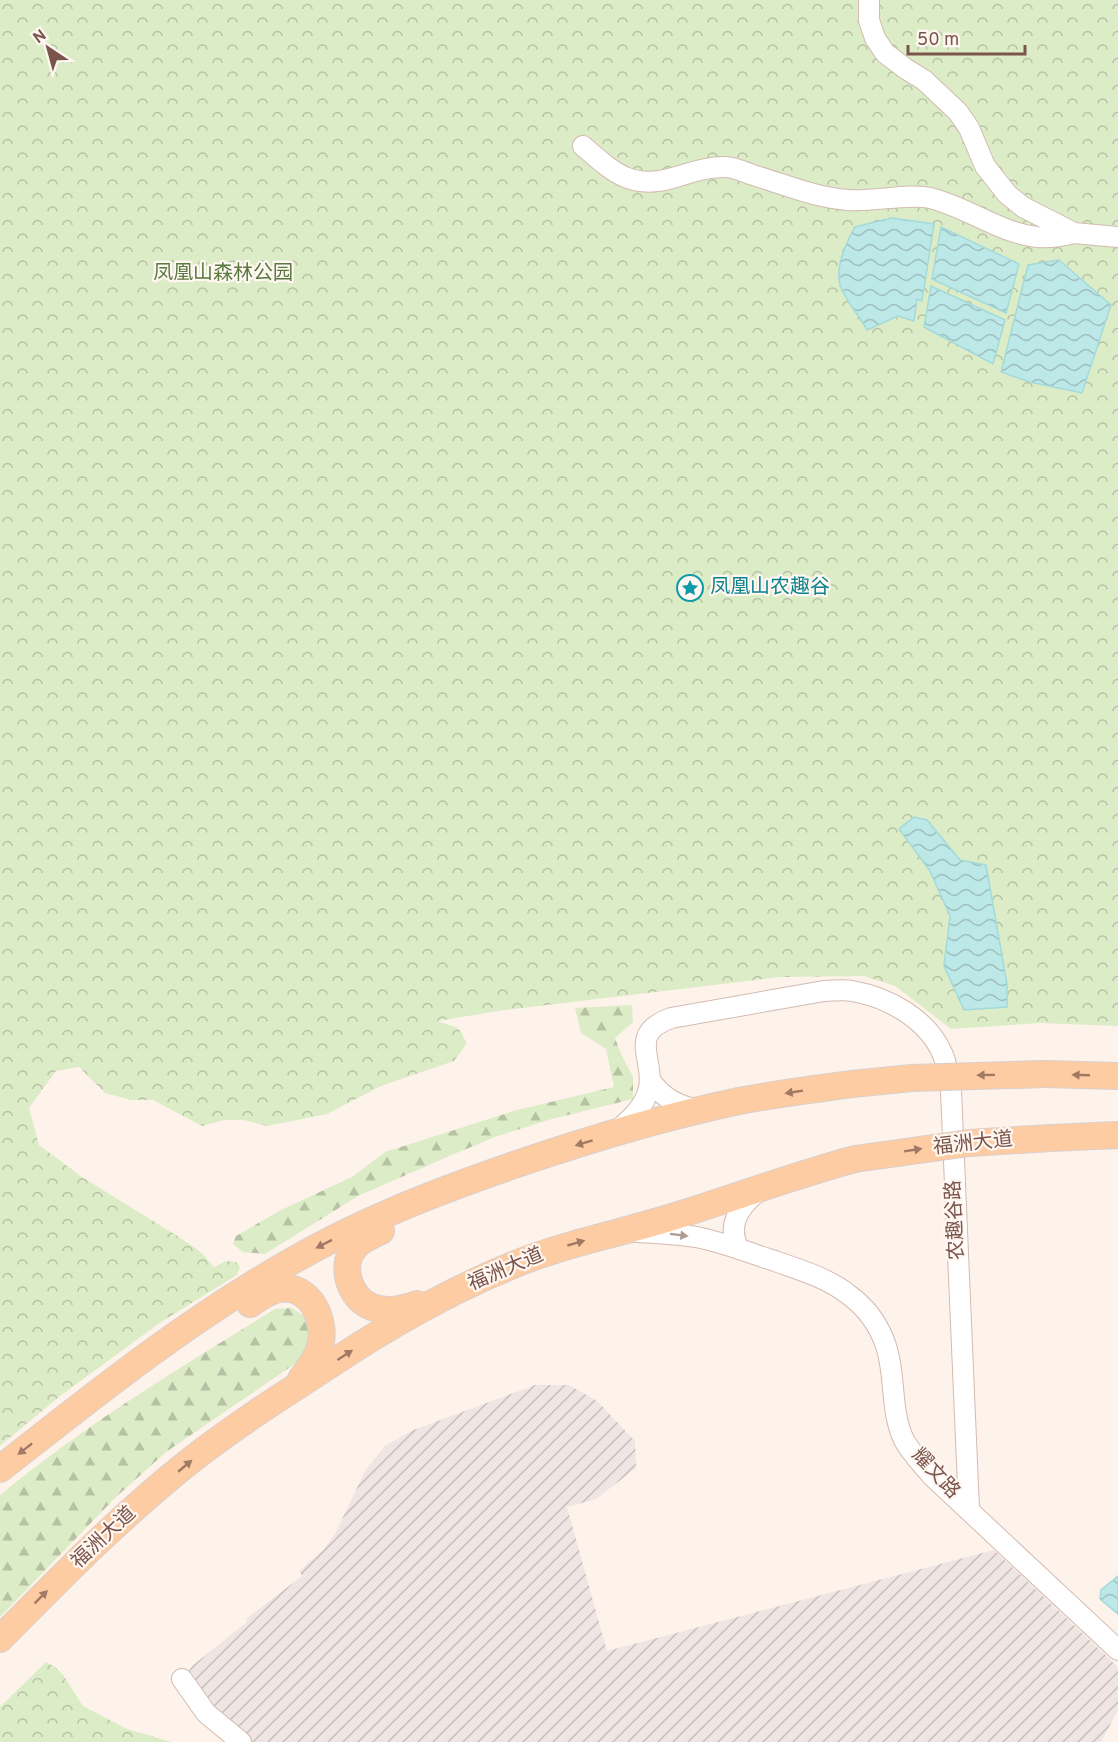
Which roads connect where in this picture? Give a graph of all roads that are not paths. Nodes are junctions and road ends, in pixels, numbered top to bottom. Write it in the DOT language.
graph roads {
  1 [pos="869,0"];
  2 [pos="583,146"];
  3 [pos="1074,233"];
  4 [pos="1118,237"];
  5 [pos="1118,1076"];
  6 [pos="650,1080"];
  7 [pos="701,1110"];
  8 [pos="613,1134"];
  9 [pos="1118,1135"];
  10 [pos="490,1174"];
  11 [pos="764,1187"];
  12 [pos="621,1231"];
  13 [pos="739,1249"];
  14 [pos="448,1295"];
  15 [pos="295,1387"];
  16 [pos="50,1430"];
  17 [pos="0,1468"];
  18 [pos="969,1509"];
  19 [pos="0,1639"];
  20 [pos="1118,1650"];
  21 [pos="182,1679"];
  22 [pos="241,1742"];
  1 -- 3 [label="street"];
  2 -- 3 [label="street"];
  3 -- 4 [label="street"];
  5 -- 7 [label="main road, one-way, bridge"];
  6 -- 7 [label="street"];
  6 -- 8 [label="street"];
  6 -- 18 [label="street, 农趣谷路"];
  7 -- 8 [label="main road"];
  8 -- 10 [label="main road, one-way"];
  11 -- 9 [label="main road, 福洲大道, one-way, bridge"];
  10 -- 14 [label="main road"];
  10 -- 16 [label="main road, one-way"];
  11 -- 12 [label="main road, 福洲大道"];
  11 -- 13 [label="street"];
  12 -- 13 [label="street, 耀文路, one-way"];
  14 -- 12 [label="main road, 福洲大道, one-way"];
  13 -- 18 [label="street, 耀文路"];
  15 -- 14 [label="main road, 福洲大道, one-way"];
  15 -- 16 [label="main road"];
  19 -- 15 [label="main road, 福洲大道, one-way"];
  16 -- 17 [label="main road, one-way"];
  18 -- 20 [label="street, 耀文路"];
  21 -- 22 [label="street"];
}
